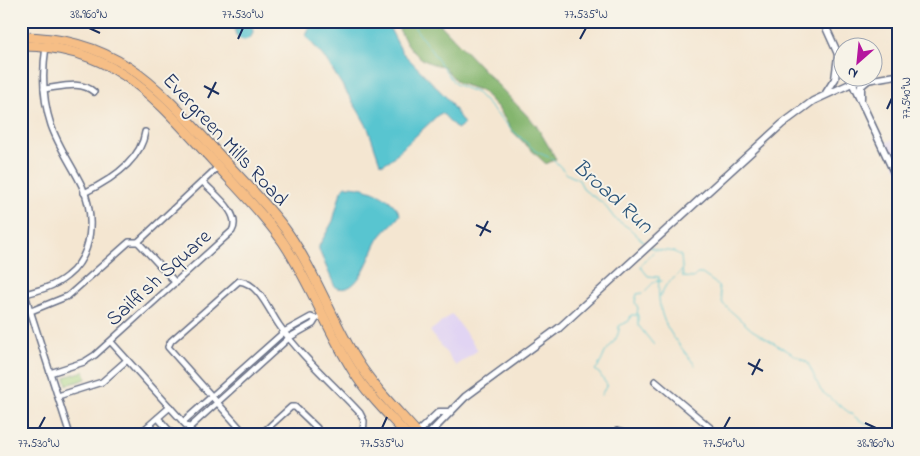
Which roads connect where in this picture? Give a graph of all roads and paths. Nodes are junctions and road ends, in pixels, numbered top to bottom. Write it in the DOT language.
graph roads {
  1 [pos="823,21"];
  2 [pos="21,37"];
  3 [pos="832,41"];
  4 [pos="46,43"];
  5 [pos="21,46"];
  6 [pos="899,75"];
  7 [pos="882,77"];
  8 [pos="832,84"];
  9 [pos="44,88"];
  10 [pos="836,88"];
  11 [pos="855,88"];
  12 [pos="861,88"];
  13 [pos="94,92"];
  14 [pos="825,94"];
  15 [pos="862,104"];
  16 [pos="145,132"];
  17 [pos="218,167"];
  18 [pos="204,182"];
  19 [pos="899,184"];
  20 [pos="84,193"];
  21 [pos="138,242"];
  22 [pos="21,282"];
  23 [pos="176,283"];
  24 [pos="23,295"];
  25 [pos="31,311"];
  26 [pos="323,315"];
  27 [pos="284,332"];
  28 [pos="290,337"];
  29 [pos="111,342"];
  30 [pos="127,360"];
  31 [pos="50,373"];
  32 [pos="655,381"];
  33 [pos="58,396"];
  34 [pos="212,397"];
  35 [pos="217,402"];
  36 [pos="170,407"];
  37 [pos="448,412"];
  38 [pos="158,418"];
  39 [pos="183,422"];
  40 [pos="189,428"];
  41 [pos="418,434"];
  42 [pos="70,435"];
  43 [pos="138,435"];
  44 [pos="173,435"];
  45 [pos="195,435"];
  46 [pos="246,435"];
  47 [pos="260,435"];
  48 [pos="314,435"];
  49 [pos="364,435"];
  50 [pos="407,435"];
  51 [pos="428,435"];
  52 [pos="606,435"];
  53 [pos="631,435"];
  54 [pos="719,435"];
  1 -- 3 [label="street"];
  2 -- 4 [label="main road, Evergreen Mills Road"];
  4 -- 5 [label="main road, Evergreen Mills Road"];
  4 -- 9 [label="street"];
  4 -- 17 [label="main road, Evergreen Mills Road"];
  4 -- 26 [label="main road, Evergreen Mills Road"];
  6 -- 7 [label="street"];
  8 -- 14 [label="street"];
  9 -- 13 [label="street"];
  9 -- 20 [label="street"];
  10 -- 14 [label="street"];
  11 -- 15 [label="street"];
  12 -- 15 [label="street"];
  14 -- 37 [label="street"];
  15 -- 19 [label="street"];
  16 -- 20 [label="street"];
  17 -- 18 [label="street"];
  17 -- 26 [label="main road, Evergreen Mills Road"];
  18 -- 21 [label="street"];
  18 -- 23 [label="street, Sailfish Square"];
  20 -- 24 [label="street"];
  21 -- 23 [label="street"];
  21 -- 25 [label="street"];
  22 -- 24 [label="street"];
  23 -- 29 [label="street, Sailfish Square"];
  24 -- 25 [label="street"];
  25 -- 31 [label="street"];
  26 -- 27 [label="street"];
  26 -- 28 [label="street"];
  26 -- 41 [label="main road, Evergreen Mills Road"];
  26 -- 50 [label="main road, Evergreen Mills Road"];
  27 -- 28 [label="street"];
  27 -- 34 [label="street"];
  27 -- 34 [label="street"];
  28 -- 35 [label="street"];
  28 -- 49 [label="street"];
  29 -- 30 [label="street"];
  29 -- 31 [label="street, Sailfish Square"];
  30 -- 33 [label="street"];
  30 -- 36 [label="street"];
  31 -- 33 [label="street"];
  32 -- 54 [label="street"];
  33 -- 42 [label="street"];
  34 -- 35 [label="street"];
  34 -- 39 [label="street"];
  35 -- 40 [label="street"];
  35 -- 46 [label="street"];
  36 -- 38 [label="street"];
  36 -- 39 [label="street"];
  37 -- 41 [label="street"];
  37 -- 51 [label="street"];
  38 -- 43 [label="street"];
  38 -- 44 [label="street"];
  39 -- 40 [label="street"];
  40 -- 45 [label="street"];
  47 -- 48 [label="street"];
  52 -- 53 [label="street"];
}
